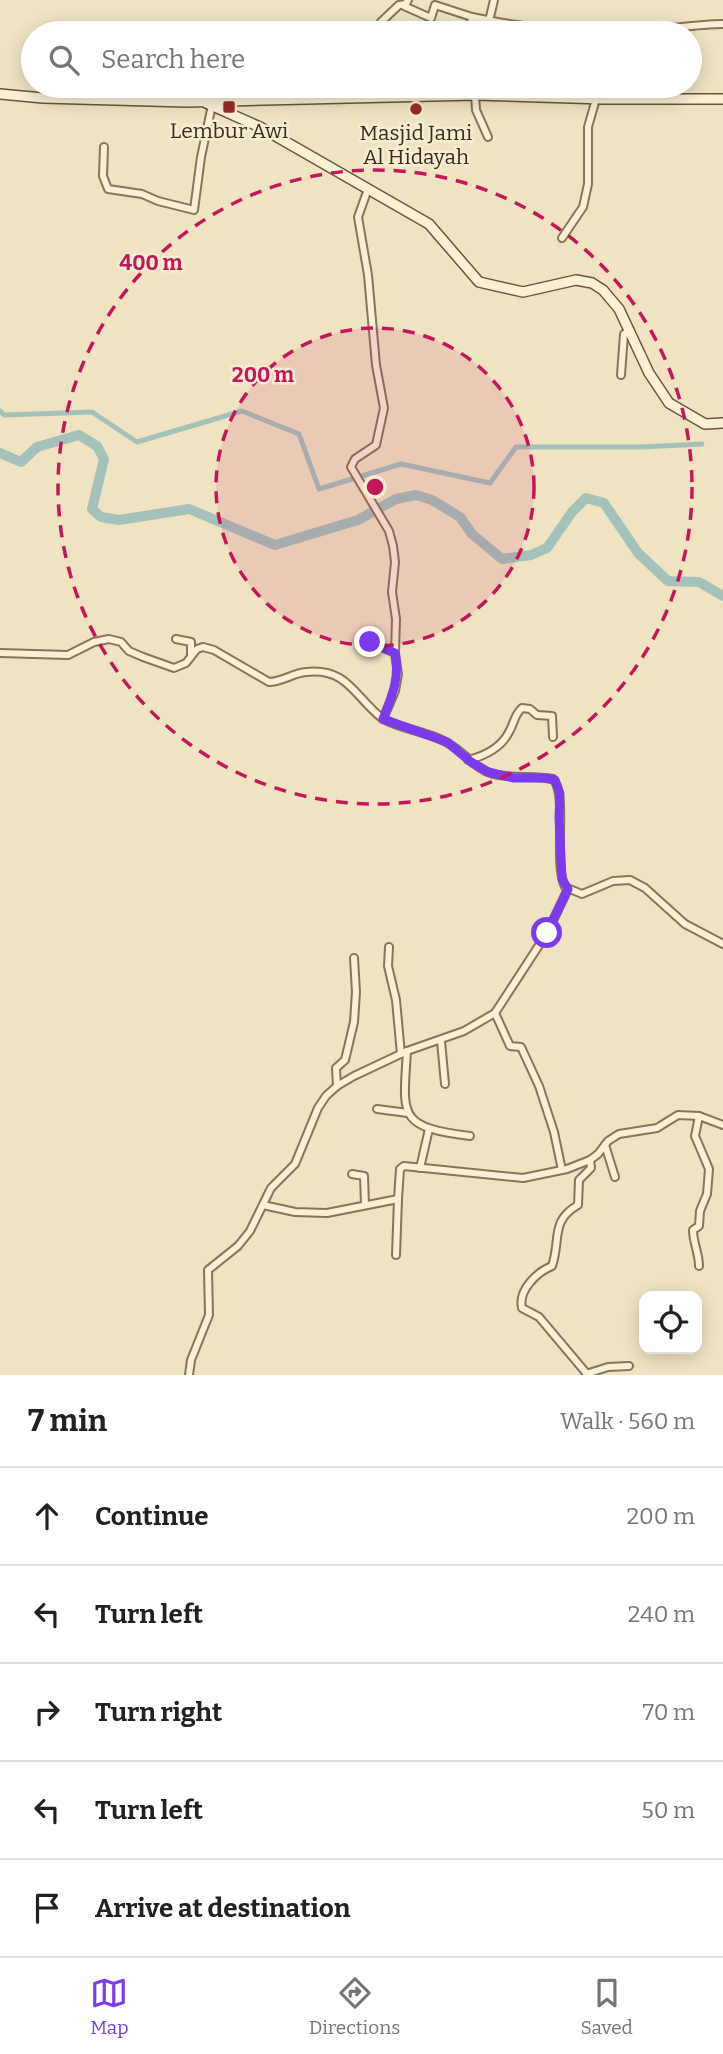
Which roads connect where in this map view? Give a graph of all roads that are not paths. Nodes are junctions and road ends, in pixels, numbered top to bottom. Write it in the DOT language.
graph roads {
  1 [pos="392,0"];
  2 [pos="494,0"];
  3 [pos="403,3"];
  4 [pos="472,17"];
  5 [pos="382,21"];
  6 [pos="471,21"];
  7 [pos="489,21"];
  8 [pos="723,24"];
  9 [pos="702,26"];
  10 [pos="0,94"];
  11 [pos="21,95"];
  12 [pos="66,98"];
  13 [pos="352,98"];
  14 [pos="472,98"];
  15 [pos="578,98"];
  16 [pos="596,99"];
  17 [pos="723,99"];
  18 [pos="208,104"];
  19 [pos="488,137"];
  20 [pos="104,147"];
  21 [pos="368,189"];
  22 [pos="562,238"];
  23 [pos="630,330"];
  24 [pos="621,375"];
  25 [pos="723,423"];
  26 [pos="176,639"];
  27 [pos="360,642"];
  28 [pos="0,653"];
  29 [pos="395,653"];
  30 [pos="191,656"];
  31 [pos="383,719"];
  32 [pos="554,737"];
  33 [pos="468,760"];
  34 [pos="568,889"];
  35 [pos="723,944"];
  36 [pos="389,947"];
  37 [pos="354,958"];
  38 [pos="495,1013"];
  39 [pos="441,1041"];
  40 [pos="404,1052"];
  41 [pos="445,1084"];
  42 [pos="337,1086"];
  43 [pos="377,1110"];
  44 [pos="408,1113"];
  45 [pos="699,1116"];
  46 [pos="723,1125"];
  47 [pos="429,1129"];
  48 [pos="470,1136"];
  49 [pos="605,1145"];
  50 [pos="590,1160"];
  51 [pos="420,1168"];
  52 [pos="562,1170"];
  53 [pos="352,1174"];
  54 [pos="615,1177"];
  55 [pos="398,1199"];
  56 [pos="263,1205"];
  57 [pos="365,1205"];
  58 [pos="396,1255"];
  59 [pos="699,1266"];
  60 [pos="629,1366"];
  61 [pos="585,1374"];
  62 [pos="189,1375"];
  1 -- 3 [label="street"];
  2 -- 7 [label="street"];
  3 -- 4 [label="street"];
  3 -- 5 [label="street"];
  4 -- 6 [label="street"];
  4 -- 7 [label="street"];
  8 -- 9 [label="street"];
  10 -- 11 [label="main road"];
  12 -- 18 [label="main road"];
  13 -- 18 [label="main road"];
  14 -- 19 [label="street"];
  15 -- 16 [label="main road"];
  16 -- 17 [label="main road"];
  16 -- 22 [label="street"];
  18 -- 20 [label="street"];
  18 -- 21 [label="main road"];
  21 -- 23 [label="main road"];
  21 -- 29 [label="street"];
  23 -- 24 [label="street"];
  23 -- 25 [label="main road"];
  26 -- 30 [label="street"];
  27 -- 29 [label="street"];
  28 -- 30 [label="street"];
  29 -- 31 [label="street"];
  30 -- 31 [label="street"];
  31 -- 33 [label="street"];
  32 -- 33 [label="street"];
  33 -- 34 [label="street"];
  34 -- 35 [label="street"];
  34 -- 38 [label="street"];
  36 -- 40 [label="street"];
  37 -- 42 [label="street"];
  38 -- 39 [label="street"];
  38 -- 52 [label="street"];
  39 -- 40 [label="street"];
  39 -- 41 [label="street"];
  40 -- 42 [label="street"];
  40 -- 44 [label="street"];
  42 -- 56 [label="street"];
  43 -- 44 [label="street"];
  44 -- 47 [label="street"];
  45 -- 46 [label="street"];
  45 -- 49 [label="street"];
  45 -- 59 [label="street"];
  47 -- 48 [label="street"];
  47 -- 51 [label="street"];
  49 -- 50 [label="street"];
  49 -- 54 [label="street"];
  50 -- 52 [label="street"];
  50 -- 61 [label="street"];
  51 -- 52 [label="street"];
  51 -- 55 [label="street"];
  53 -- 57 [label="street"];
  55 -- 57 [label="street"];
  55 -- 58 [label="street"];
  56 -- 57 [label="street"];
  56 -- 62 [label="street"];
  60 -- 61 [label="street"];
}
